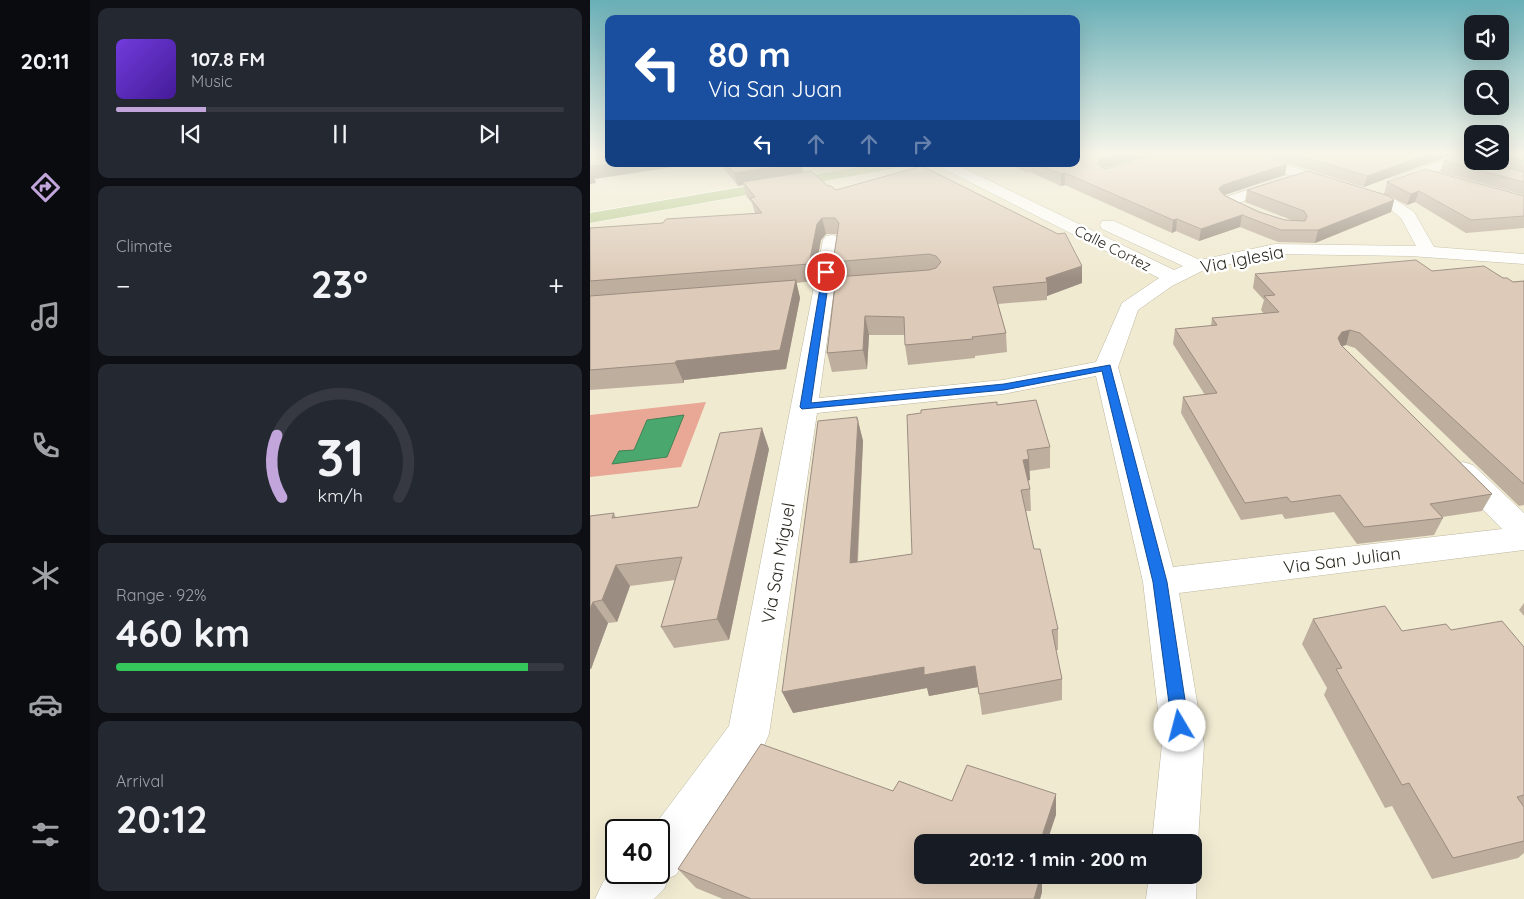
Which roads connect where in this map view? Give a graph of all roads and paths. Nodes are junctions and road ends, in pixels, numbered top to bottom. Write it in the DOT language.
graph roads {
  1 [pos="721,195"];
  2 [pos="1007,195"];
  3 [pos="1248,195"];
  4 [pos="1368,195"];
  5 [pos="590,218"];
  6 [pos="1093,218"];
  7 [pos="1269,220"];
  8 [pos="832,240"];
  9 [pos="1428,253"];
  10 [pos="1524,259"];
  11 [pos="1198,266"];
  12 [pos="1174,278"];
  13 [pos="1106,367"];
  14 [pos="805,407"];
  15 [pos="1448,457"];
  16 [pos="1524,532"];
  17 [pos="1524,538"];
  18 [pos="1160,582"];
  19 [pos="1176,834"];
  20 [pos="670,843"];
  21 [pos="635,884"];
  22 [pos="1172,884"];
  23 [pos="620,899"];
  24 [pos="1171,899"];
  1 -- 5 [label="main road"];
  2 -- 12 [label="street, Calle Cortez"];
  3 -- 7 [label="street"];
  4 -- 9 [label="street"];
  6 -- 11 [label="street, Calle Cortez"];
  8 -- 14 [label="street, Via San Miguel"];
  9 -- 10 [label="street, Via Iglesia"];
  9 -- 11 [label="street, Via Iglesia"];
  11 -- 12 [label="street, Via Iglesia"];
  12 -- 13 [label="street, Via Iglesia"];
  13 -- 14 [label="street"];
  13 -- 18 [label="street"];
  14 -- 20 [label="street, Via San Miguel"];
  15 -- 16 [label="street"];
  17 -- 18 [label="street, Via San Julian"];
  18 -- 19 [label="street"];
  21 -- 23 [label="street"];
  22 -- 24 [label="street"];
}
